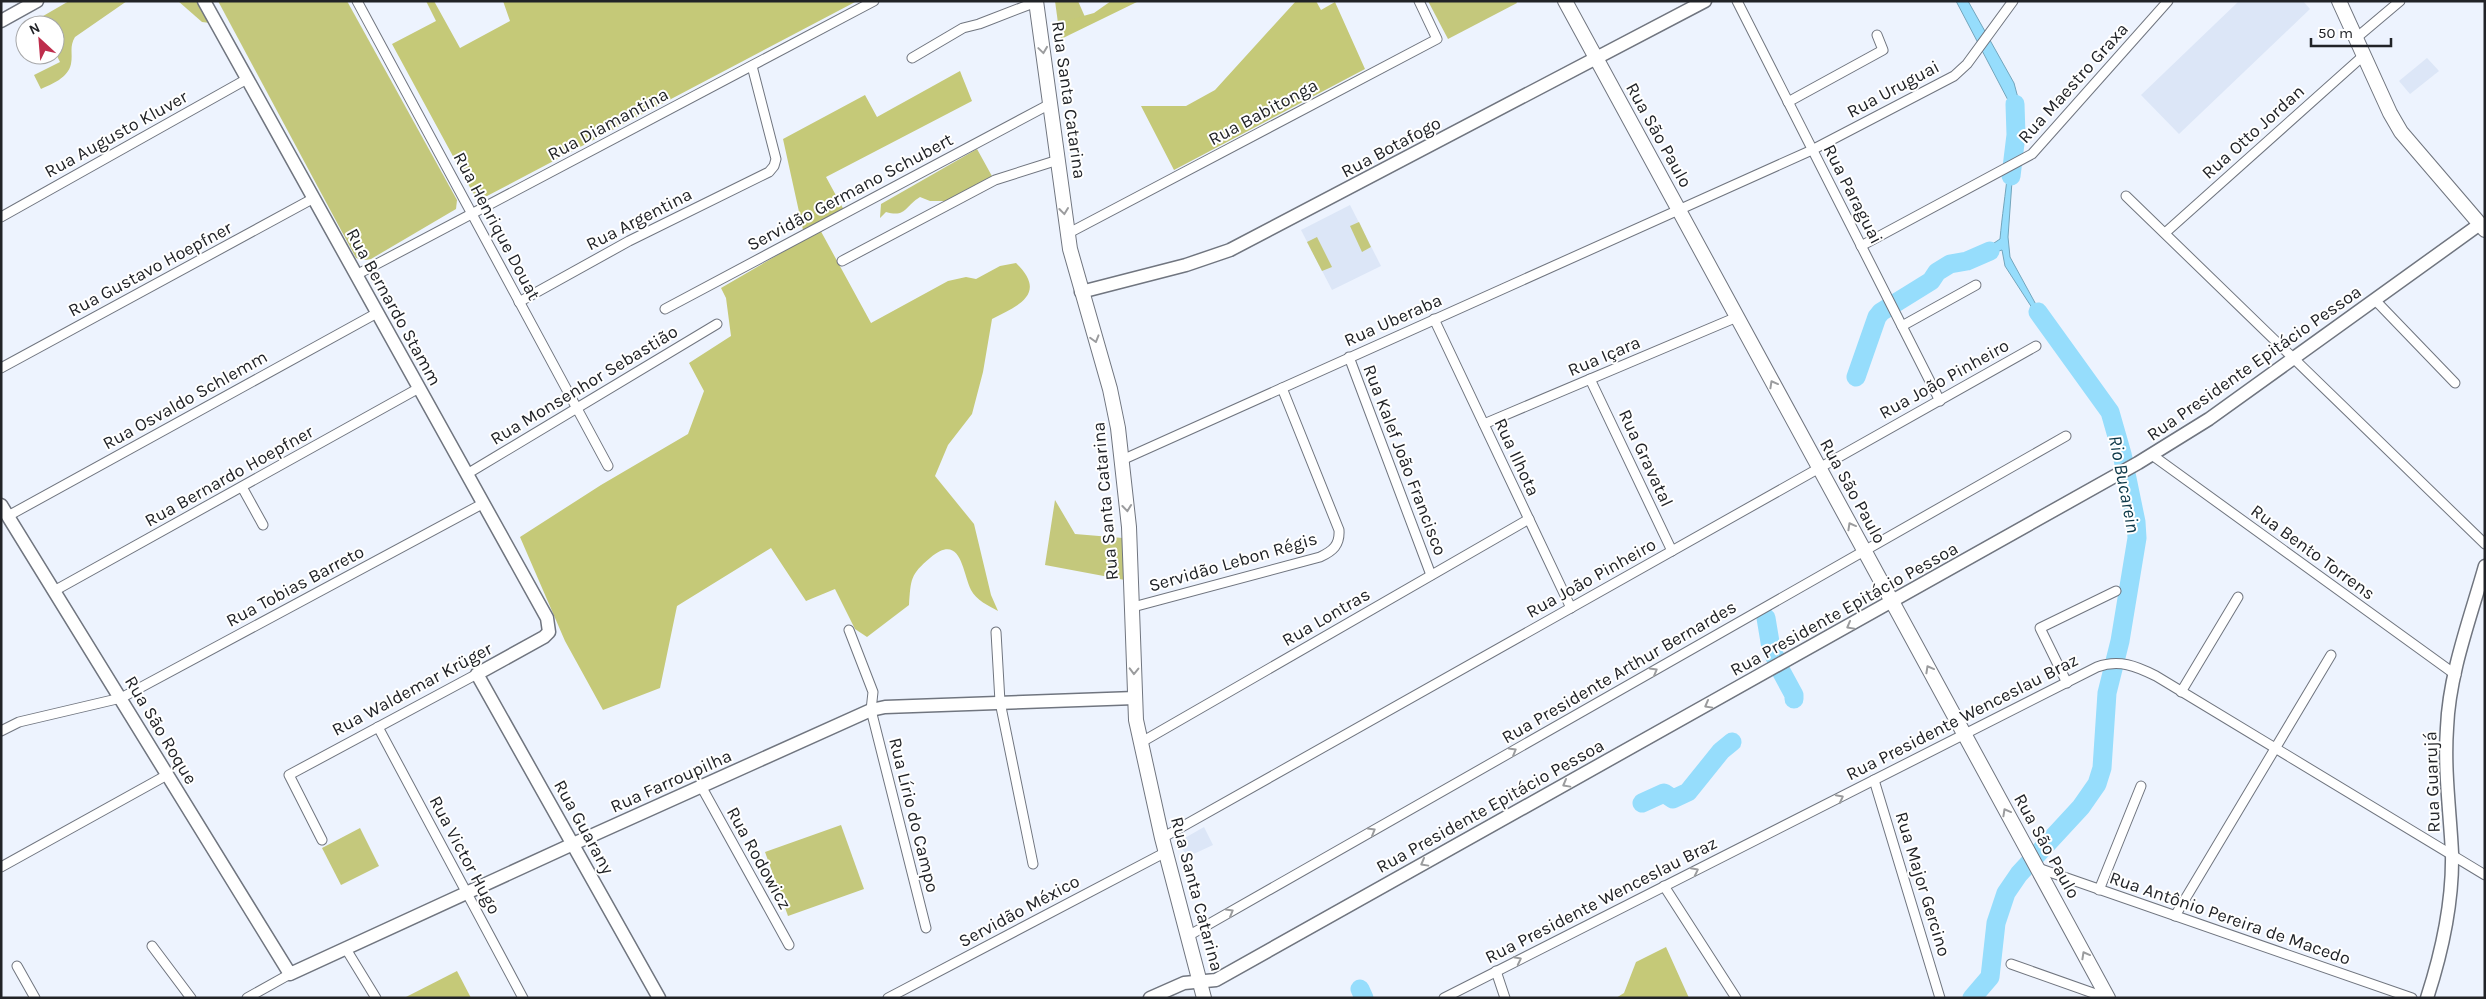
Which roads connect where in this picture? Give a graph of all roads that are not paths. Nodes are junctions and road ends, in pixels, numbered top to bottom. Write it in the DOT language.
graph roads {
  1 [pos="38,1"];
  2 [pos="204,1"];
  3 [pos="357,1"];
  4 [pos="874,1"];
  5 [pos="1419,1"];
  6 [pos="1565,1"];
  7 [pos="1705,1"];
  8 [pos="1737,1"];
  9 [pos="2013,1"];
  10 [pos="2168,1"];
  11 [pos="2339,1"];
  12 [pos="2400,1"];
  13 [pos="1036,2"];
  14 [pos="1,21"];
  15 [pos="1877,35"];
  16 [pos="2355,38"];
  17 [pos="2363,56"];
  18 [pos="912,58"];
  19 [pos="1596,58"];
  20 [pos="752,66"];
  21 [pos="248,79"];
  22 [pos="1788,102"];
  23 [pos="1050,104"];
  24 [pos="1812,150"];
  25 [pos="1058,160"];
  26 [pos="2126,196"];
  27 [pos="314,198"];
  28 [pos="1679,209"];
  29 [pos="472,214"];
  30 [pos="1,217"];
  31 [pos="2482,227"];
  32 [pos="2165,233"];
  33 [pos="1067,234"];
  34 [pos="1861,246"];
  35 [pos="842,261"];
  36 [pos="356,275"];
  37 [pos="1976,285"];
  38 [pos="1081,292"];
  39 [pos="2376,301"];
  40 [pos="519,302"];
  41 [pos="665,310"];
  42 [pos="378,313"];
  43 [pos="1737,317"];
  44 [pos="1434,319"];
  45 [pos="717,324"];
  46 [pos="1902,326"];
  47 [pos="2036,346"];
  48 [pos="1349,357"];
  49 [pos="2294,358"];
  50 [pos="1,368"];
  51 [pos="1590,379"];
  52 [pos="2455,383"];
  53 [pos="420,388"];
  54 [pos="1282,388"];
  55 [pos="1940,401"];
  56 [pos="577,408"];
  57 [pos="1484,424"];
  58 [pos="2066,436"];
  59 [pos="2152,455"];
  60 [pos="1122,460"];
  61 [pos="608,466"];
  62 [pos="1820,468"];
  63 [pos="467,474"];
  64 [pos="242,487"];
  65 [pos="484,503"];
  66 [pos="5,511"];
  67 [pos="1529,519"];
  68 [pos="263,525"];
  69 [pos="2485,544"];
  70 [pos="1672,551"];
  71 [pos="1864,551"];
  72 [pos="2485,566"];
  73 [pos="1431,575"];
  74 [pos="54,591"];
  75 [pos="2116,591"];
  76 [pos="2238,597"];
  77 [pos="1892,602"];
  78 [pos="1133,607"];
  79 [pos="1571,608"];
  80 [pos="849,630"];
  81 [pos="549,632"];
  82 [pos="996,632"];
  83 [pos="2331,655"];
  84 [pos="477,674"];
  85 [pos="2456,675"];
  86 [pos="2067,683"];
  87 [pos="2181,692"];
  88 [pos="121,698"];
  89 [pos="1135,698"];
  90 [pos="1000,702"];
  91 [pos="871,710"];
  92 [pos="378,727"];
  93 [pos="1,731"];
  94 [pos="1964,734"];
  95 [pos="1140,743"];
  96 [pos="2275,749"];
  97 [pos="167,775"];
  98 [pos="1874,780"];
  99 [pos="701,786"];
  100 [pos="2141,786"];
  101 [pos="1162,838"];
  102 [pos="322,840"];
  103 [pos="573,844"];
  104 [pos="1166,852"];
  105 [pos="2452,855"];
  106 [pos="1033,864"];
  107 [pos="1,867"];
  108 [pos="2037,868"];
  109 [pos="2485,875"];
  110 [pos="1664,886"];
  111 [pos="2099,890"];
  112 [pos="467,892"];
  113 [pos="2175,916"];
  114 [pos="926,928"];
  115 [pos="1188,936"];
  116 [pos="789,944"];
  117 [pos="152,946"];
  118 [pos="346,948"];
  119 [pos="2011,964"];
  120 [pos="17,966"];
  121 [pos="1496,971"];
  122 [pos="290,974"];
  123 [pos="1200,982"];
  124 [pos="35,998"];
  125 [pos="191,998"];
  126 [pos="247,998"];
  127 [pos="376,998"];
  128 [pos="524,998"];
  129 [pos="659,998"];
  130 [pos="888,998"];
  131 [pos="1150,998"];
  132 [pos="1204,998"];
  133 [pos="1444,998"];
  134 [pos="1505,998"];
  135 [pos="1736,998"];
  136 [pos="1940,998"];
  137 [pos="2108,998"];
  138 [pos="2412,998"];
  139 [pos="2427,998"];
  1 -- 14 [label="street"];
  2 -- 21 [label="street, Rua Bernardo Stamm"];
  3 -- 29 [label="street, Rua Henrique Douat"];
  4 -- 20 [label="street, Rua Diamantina"];
  5 -- 33 [label="street, Rua Babitonga"];
  6 -- 19 [label="main road, Rua São Paulo"];
  7 -- 19 [label="street, Rua Botafogo"];
  8 -- 22 [label="street, Rua Paraguai"];
  9 -- 24 [label="street, Rua Uruguai"];
  10 -- 34 [label="street, Rua Maestro Graxa"];
  11 -- 16 [label="main road"];
  12 -- 16 [label="street"];
  13 -- 18 [label="street"];
  13 -- 23 [label="main road, Rua Santa Catarina, one-way"];
  15 -- 22 [label="street"];
  16 -- 17 [label="main road"];
  17 -- 31 [label="main road"];
  17 -- 32 [label="street, Rua Otto Jordan"];
  19 -- 28 [label="main road, Rua São Paulo"];
  19 -- 38 [label="street, Rua Botafogo"];
  20 -- 29 [label="street, Rua Diamantina"];
  20 -- 40 [label="street, Rua Argentina"];
  21 -- 27 [label="street, Rua Bernardo Stamm"];
  21 -- 30 [label="street, Rua Augusto Kluver"];
  22 -- 24 [label="street, Rua Paraguai"];
  23 -- 25 [label="main road, Rua Santa Catarina"];
  23 -- 41 [label="street, Servidão Germano Schubert"];
  24 -- 28 [label="street, Rua Uruguai"];
  24 -- 34 [label="street, Rua Paraguai"];
  25 -- 33 [label="main road, Rua Santa Catarina, one-way"];
  25 -- 35 [label="street"];
  26 -- 32 [label="street"];
  27 -- 36 [label="street, Rua Bernardo Stamm"];
  27 -- 50 [label="street, Rua Gustavo Hoepfner"];
  28 -- 43 [label="main road, Rua São Paulo"];
  28 -- 44 [label="street, Rua Uberaba"];
  29 -- 36 [label="street, Rua Diamantina"];
  29 -- 40 [label="street, Rua Henrique Douat"];
  31 -- 39 [label="street, Rua Presidente Epitácio Pessoa"];
  32 -- 49 [label="street"];
  33 -- 38 [label="main road, Rua Santa Catarina"];
  34 -- 46 [label="street, Rua Paraguai"];
  36 -- 42 [label="street, Rua Bernardo Stamm"];
  37 -- 46 [label="street"];
  38 -- 60 [label="main road, Rua Santa Catarina, one-way"];
  39 -- 49 [label="street, Rua Presidente Epitácio Pessoa"];
  39 -- 52 [label="street"];
  40 -- 56 [label="street, Rua Henrique Douat"];
  42 -- 53 [label="street, Rua Bernardo Stamm"];
  42 -- 66 [label="street, Rua Osvaldo Schlemm"];
  43 -- 51 [label="street, Rua Içara"];
  62 -- 43 [label="main road, Rua São Paulo, one-way"];
  44 -- 48 [label="street, Rua Uberaba"];
  44 -- 57 [label="street, Rua Ilhota"];
  45 -- 56 [label="street, Rua Monsenhor Sebastião"];
  46 -- 55 [label="street, Rua Paraguai"];
  47 -- 55 [label="street, Rua João Pinheiro"];
  48 -- 54 [label="street, Rua Uberaba"];
  48 -- 73 [label="street, Rua Kalef João Francisco"];
  49 -- 59 [label="street, Rua Presidente Epitácio Pessoa"];
  49 -- 69 [label="street"];
  51 -- 57 [label="street, Rua Içara"];
  51 -- 70 [label="street, Rua Gravatal"];
  53 -- 63 [label="street, Rua Bernardo Stamm"];
  53 -- 64 [label="street, Rua Bernardo Hoepfner"];
  54 -- 60 [label="street, Rua Uberaba"];
  54 -- 78 [label="street, Servidão Lebon Régis"];
  55 -- 62 [label="street, Rua João Pinheiro"];
  56 -- 61 [label="street, Rua Henrique Douat"];
  56 -- 63 [label="street, Rua Monsenhor Sebastião"];
  57 -- 67 [label="street, Rua Ilhota"];
  58 -- 71 [label="street, Rua Presidente Arthur Bernardes"];
  59 -- 77 [label="street, Rua Presidente Epitácio Pessoa"];
  59 -- 85 [label="street, Rua Bento Torrens"];
  60 -- 78 [label="main road, Rua Santa Catarina, one-way"];
  62 -- 70 [label="street, Rua João Pinheiro"];
  71 -- 62 [label="main road, Rua São Paulo, one-way"];
  63 -- 65 [label="street, Rua Bernardo Stamm"];
  64 -- 68 [label="street"];
  64 -- 74 [label="street, Rua Bernardo Hoepfner"];
  65 -- 81 [label="street, Rua Bernardo Stamm"];
  65 -- 88 [label="street, Rua Tobias Barreto"];
  66 -- 74 [label="street, Rua São Roque"];
  67 -- 73 [label="street, Rua Lontras"];
  67 -- 79 [label="street, Rua Ilhota"];
  70 -- 79 [label="street, Rua João Pinheiro"];
  71 -- 77 [label="main road, Rua São Paulo"];
  115 -- 71 [label="street, Rua Presidente Arthur Bernardes, one-way"];
  72 -- 85 [label="street, Rua Guarujá"];
  73 -- 95 [label="street, Rua Lontras"];
  74 -- 88 [label="street, Rua São Roque"];
  75 -- 86 [label="street"];
  76 -- 87 [label="street"];
  94 -- 77 [label="main road, Rua São Paulo, one-way"];
  77 -- 123 [label="street, Rua Presidente Epitácio Pessoa, one-way"];
  78 -- 89 [label="main road, Rua Santa Catarina, one-way"];
  79 -- 101 [label="street, Rua João Pinheiro"];
  80 -- 91 [label="street, Rua Lírio do Campo"];
  81 -- 84 [label="street, Rua Waldemar Krüger"];
  82 -- 90 [label="street"];
  83 -- 96 [label="street"];
  84 -- 92 [label="street, Rua Waldemar Krüger"];
  84 -- 103 [label="street, Rua Guarany"];
  85 -- 105 [label="street, Rua Guarujá"];
  86 -- 87 [label="street, Rua Presidente Wenceslau Braz"];
  86 -- 94 [label="street, Rua Presidente Wenceslau Braz"];
  87 -- 96 [label="street, Rua Presidente Wenceslau Braz"];
  88 -- 93 [label="street, Rua Tobias Barreto"];
  88 -- 97 [label="street, Rua São Roque"];
  89 -- 90 [label="street, Rua Farroupilha"];
  89 -- 95 [label="main road, Rua Santa Catarina"];
  90 -- 91 [label="street, Rua Farroupilha"];
  90 -- 106 [label="street"];
  91 -- 99 [label="street, Rua Farroupilha"];
  91 -- 114 [label="street, Rua Lírio do Campo"];
  92 -- 102 [label="street, Rua Waldemar Krüger"];
  92 -- 112 [label="street, Rua Victor Hugo"];
  94 -- 98 [label="street, Rua Presidente Wenceslau Braz"];
  108 -- 94 [label="main road, Rua São Paulo, one-way"];
  95 -- 101 [label="main road, Rua Santa Catarina"];
  96 -- 105 [label="street, Rua Presidente Wenceslau Braz"];
  96 -- 113 [label="street"];
  97 -- 107 [label="street"];
  97 -- 122 [label="street, Rua São Roque"];
  110 -- 98 [label="street, Rua Presidente Wenceslau Braz, one-way"];
  98 -- 136 [label="street, Rua Major Gercino"];
  99 -- 103 [label="street, Rua Farroupilha"];
  99 -- 116 [label="street, Rua Rodowicz"];
  100 -- 111 [label="street"];
  101 -- 104 [label="main road, Rua Santa Catarina"];
  103 -- 112 [label="street, Rua Farroupilha"];
  103 -- 129 [label="street, Rua Guarany"];
  104 -- 115 [label="main road, Rua Santa Catarina"];
  104 -- 130 [label="street, Servidão México"];
  105 -- 109 [label="street, Rua Presidente Wenceslau Braz"];
  105 -- 139 [label="street, Rua Guarujá"];
  108 -- 111 [label="street, Rua Antônio Pereira de Macedo"];
  137 -- 108 [label="main road, Rua São Paulo, one-way"];
  121 -- 110 [label="street, Rua Presidente Wenceslau Braz, one-way"];
  110 -- 135 [label="street"];
  111 -- 113 [label="street, Rua Antônio Pereira de Macedo"];
  112 -- 118 [label="street, Rua Farroupilha"];
  112 -- 128 [label="street, Rua Victor Hugo"];
  113 -- 138 [label="street, Rua Antônio Pereira de Macedo"];
  115 -- 123 [label="main road, Rua Santa Catarina"];
  117 -- 125 [label="street"];
  118 -- 122 [label="street, Rua Farroupilha"];
  118 -- 127 [label="street"];
  119 -- 137 [label="street"];
  120 -- 124 [label="street"];
  121 -- 133 [label="street, Rua Presidente Wenceslau Braz"];
  121 -- 134 [label="street"];
  122 -- 126 [label="street, Rua Farroupilha"];
  123 -- 131 [label="street, Rua Presidente Epitácio Pessoa"];
  123 -- 132 [label="main road, Rua Santa Catarina"];
}
